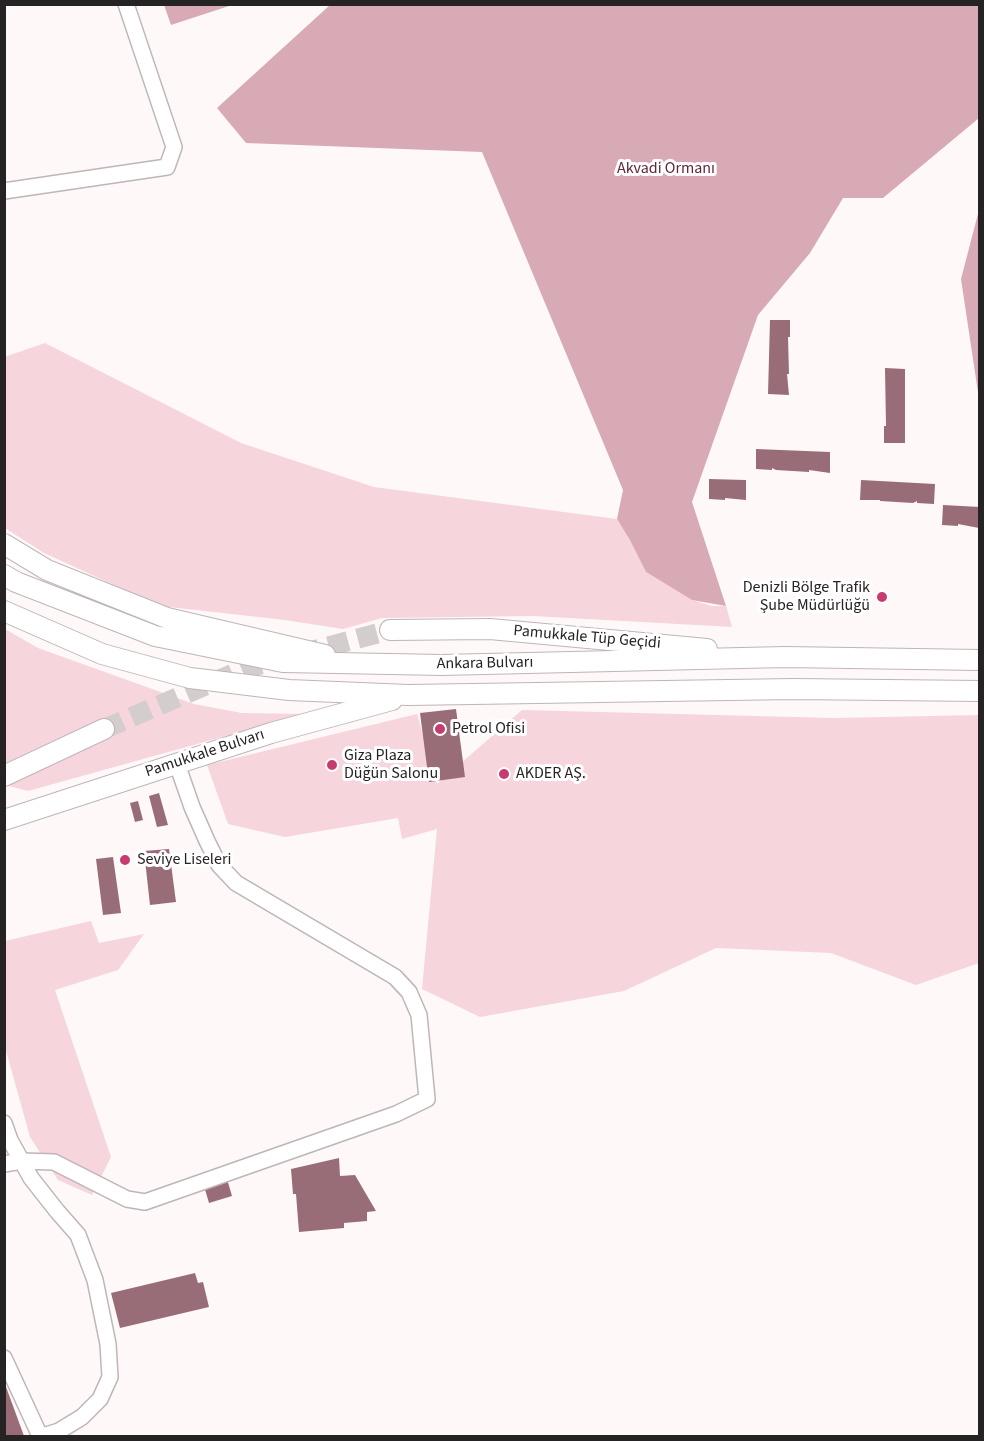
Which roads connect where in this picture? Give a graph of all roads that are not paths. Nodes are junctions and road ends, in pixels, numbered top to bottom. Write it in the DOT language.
graph roads {
  1 [pos="126,4"];
  2 [pos="4,191"];
  3 [pos="4,544"];
  4 [pos="4,575"];
  5 [pos="4,611"];
  6 [pos="390,630"];
  7 [pos="785,657"];
  8 [pos="980,660"];
  9 [pos="368,665"];
  10 [pos="980,691"];
  11 [pos="408,695"];
  12 [pos="104,729"];
  13 [pos="177,764"];
  14 [pos="4,776"];
  15 [pos="4,820"];
  16 [pos="4,1123"];
  17 [pos="22,1161"];
  18 [pos="4,1164"];
  19 [pos="4,1358"];
  20 [pos="41,1437"];
  1 -- 2 [label="lane"];
  3 -- 9 [label="main road"];
  4 -- 9 [label="main road, Ankara Bulvarı"];
  5 -- 11 [label="main road, Ankara Bulvarı"];
  6 -- 7 [label="main road, Pamukkale Tüp Geçidi"];
  7 -- 8 [label="main road, Ankara Bulvarı"];
  7 -- 9 [label="main road, Ankara Bulvarı"];
  10 -- 11 [label="main road, Ankara Bulvarı"];
  11 -- 13 [label="main road, Pamukkale Bulvarı"];
  12 -- 14 [label="main road"];
  13 -- 15 [label="main road, Pamukkale Bulvarı"];
  13 -- 17 [label="lane"];
  16 -- 17 [label="lane"];
  17 -- 18 [label="lane"];
  17 -- 20 [label="lane"];
  19 -- 20 [label="lane"];
}
